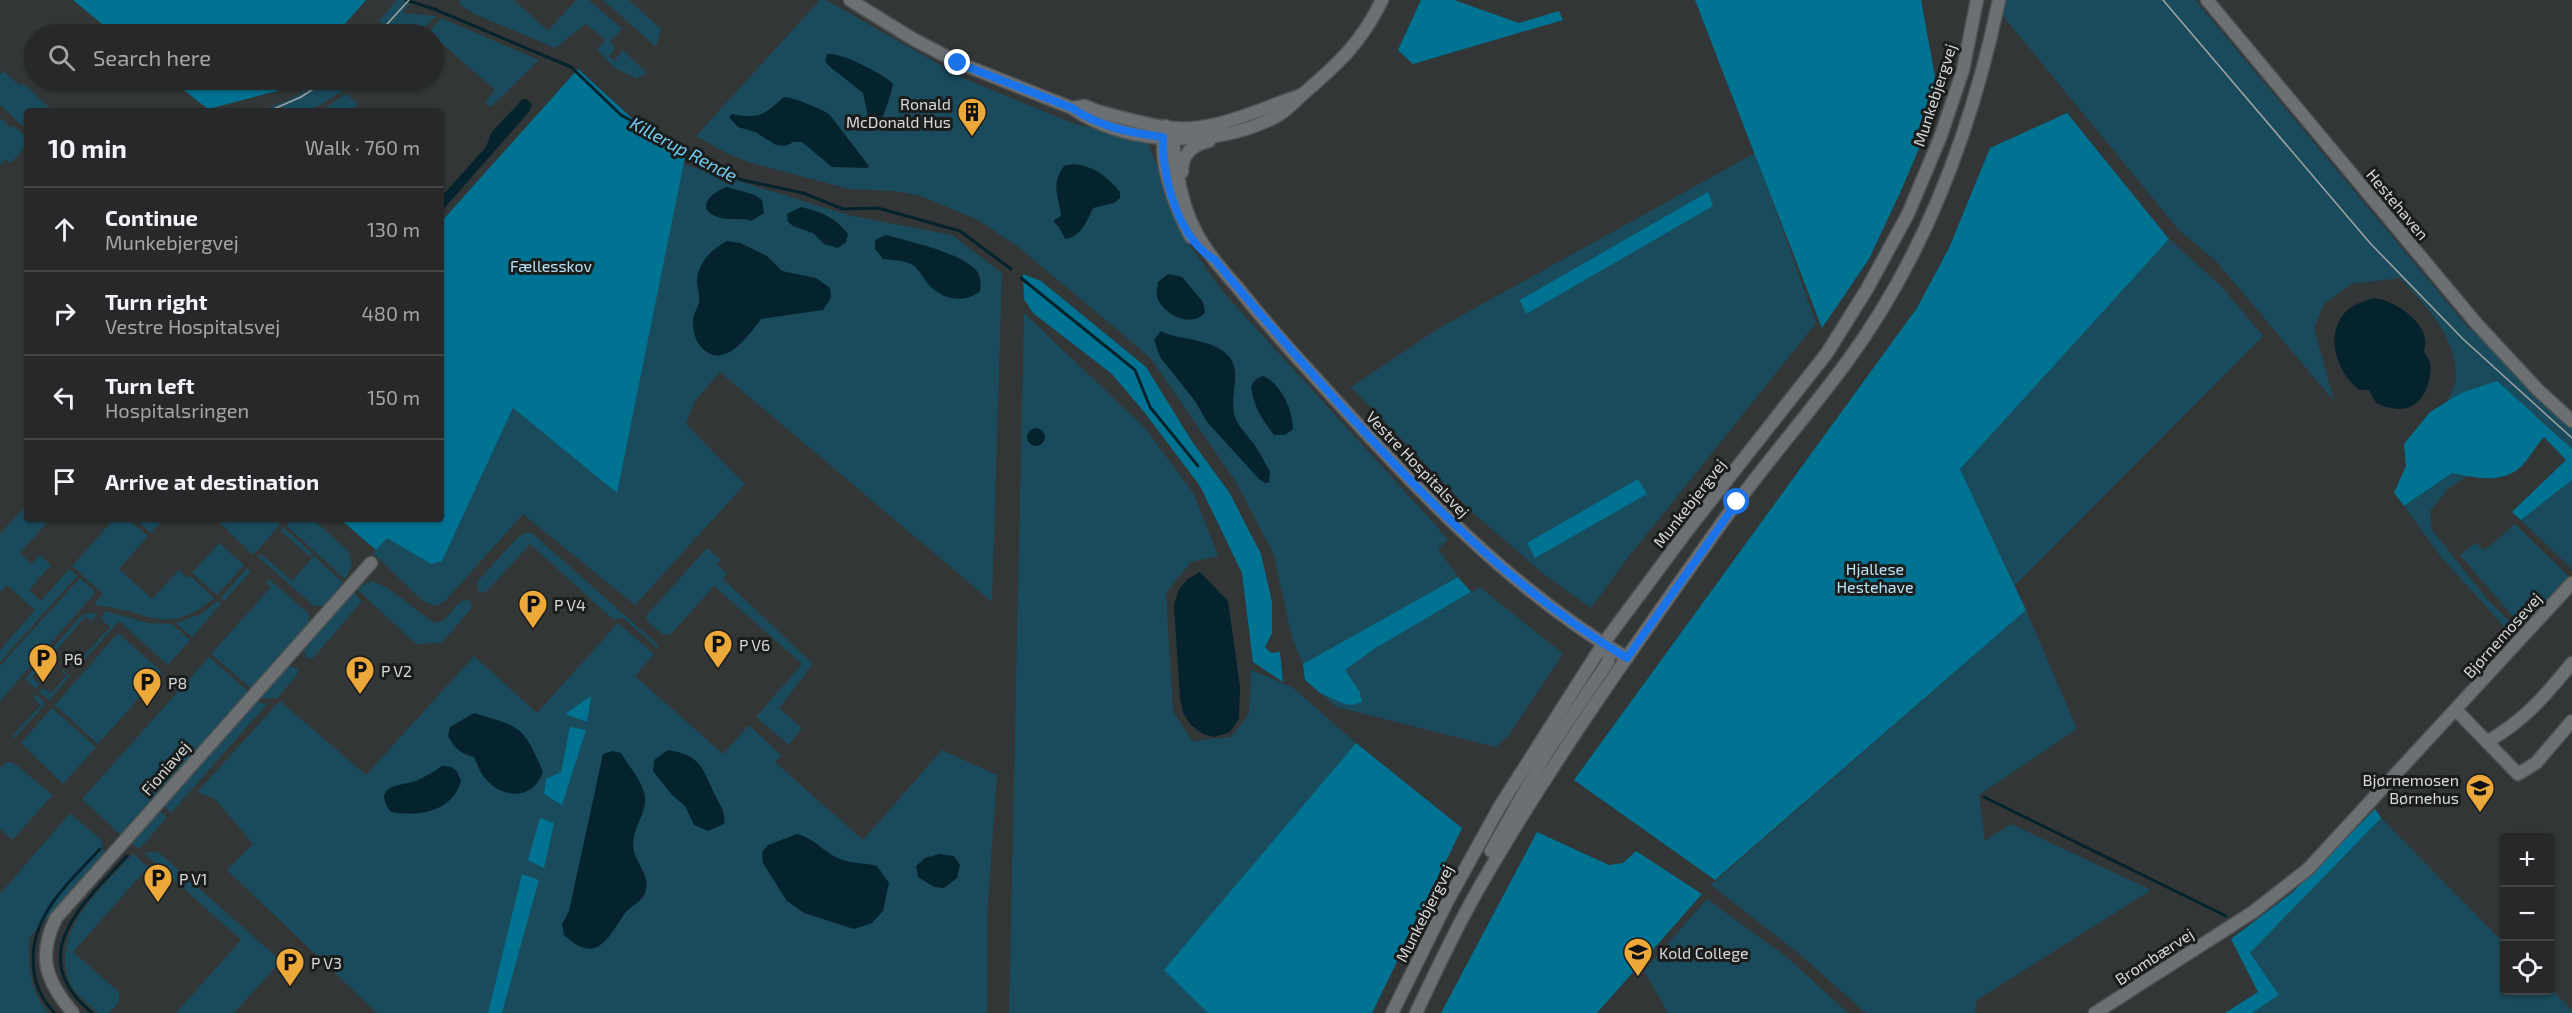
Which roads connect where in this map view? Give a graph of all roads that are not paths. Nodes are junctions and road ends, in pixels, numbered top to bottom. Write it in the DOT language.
graph roads {
  1 [pos="850,0"];
  2 [pos="1382,0"];
  3 [pos="1977,0"];
  4 [pos="1999,0"];
  5 [pos="2207,0"];
  6 [pos="1303,94"];
  7 [pos="1238,130"];
  8 [pos="1168,134"];
  9 [pos="1215,260"];
  10 [pos="2572,421"];
  11 [pos="371,563"];
  12 [pos="2572,583"];
  13 [pos="1603,644"];
  14 [pos="1627,658"];
  15 [pos="2572,663"];
  16 [pos="2456,710"];
  17 [pos="2572,721"];
  18 [pos="2487,742"];
  19 [pos="1462,921"];
  20 [pos="2230,927"];
  21 [pos="2098,1012"];
  22 [pos="73,1013"];
  23 [pos="1392,1013"];
  24 [pos="1416,1013"];
  1 -- 8 [label="street"];
  2 -- 6 [label="street"];
  3 -- 13 [label="street, Munkebjergvej"];
  4 -- 14 [label="street"];
  5 -- 10 [label="street, Hestehaven"];
  6 -- 7 [label="street"];
  6 -- 8 [label="street"];
  7 -- 8 [label="street"];
  7 -- 9 [label="street"];
  8 -- 9 [label="street, Vestre Hospitalsvej"];
  9 -- 13 [label="street, Vestre Hospitalsvej"];
  11 -- 22 [label="street, Fioniavej"];
  12 -- 16 [label="street, Bjørnemosevej"];
  13 -- 14 [label="street, Vestre Hospitalsvej"];
  13 -- 19 [label="street"];
  13 -- 23 [label="street, Munkebjergvej"];
  14 -- 19 [label="street"];
  15 -- 18 [label="street"];
  16 -- 18 [label="street"];
  16 -- 20 [label="street, Bjørnemosevej"];
  17 -- 18 [label="street"];
  19 -- 24 [label="street"];
  20 -- 21 [label="street, Brombærvej"];
}
